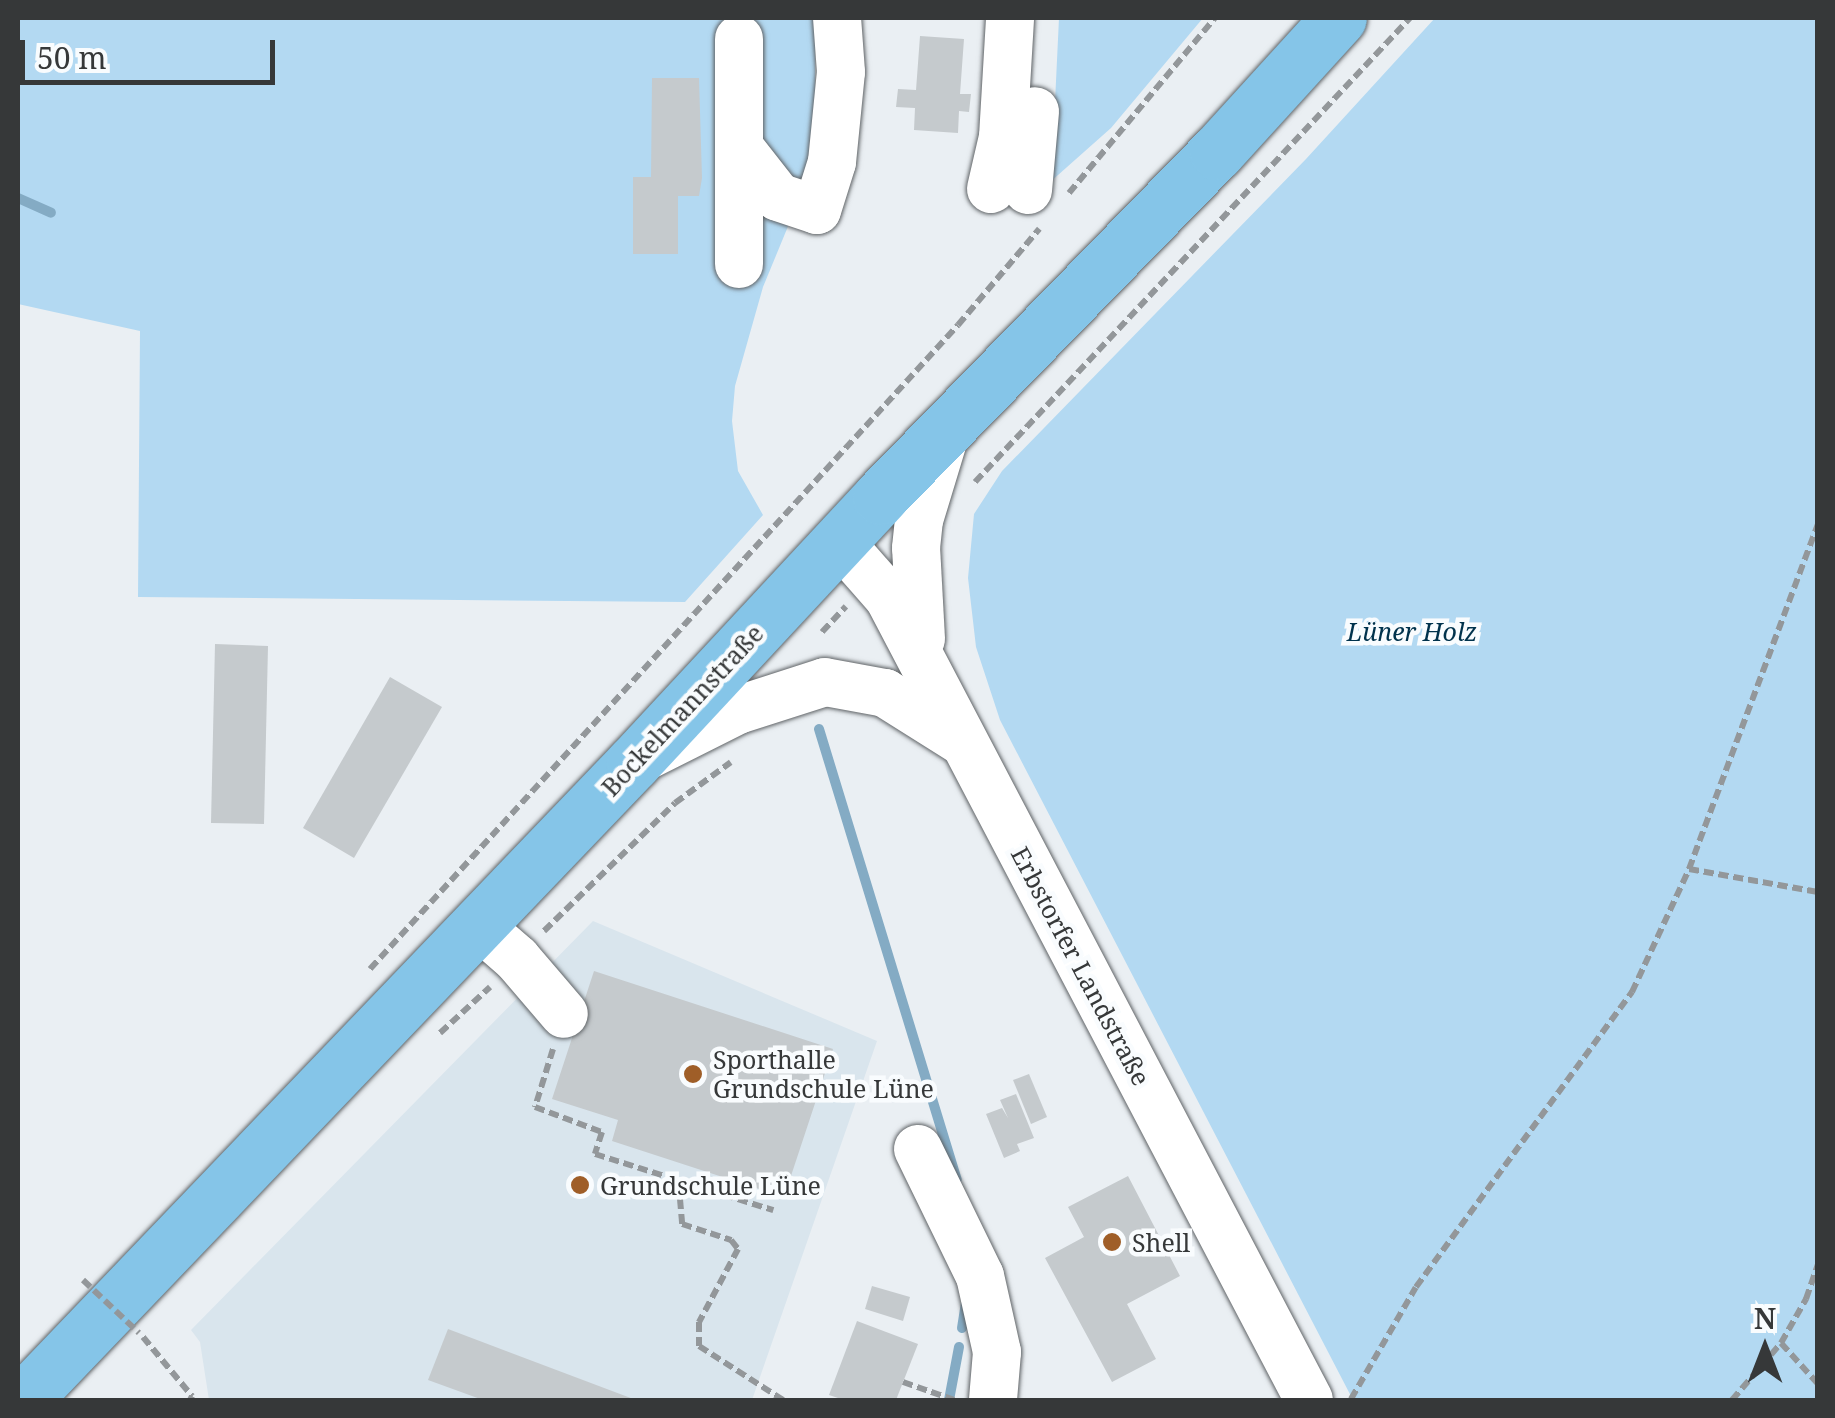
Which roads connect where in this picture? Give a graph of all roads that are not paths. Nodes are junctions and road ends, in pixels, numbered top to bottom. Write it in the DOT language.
graph roads {
  1 [pos="838,18"];
  2 [pos="1010,18"];
  3 [pos="1042,18"];
  4 [pos="1338,18"];
  5 [pos="739,39"];
  6 [pos="739,147"];
  7 [pos="739,264"];
  8 [pos="947,428"];
  9 [pos="839,541"];
  10 [pos="924,662"];
  11 [pos="965,744"];
  12 [pos="634,762"];
  13 [pos="498,942"];
  14 [pos="564,1014"];
  15 [pos="918,1149"];
  16 [pos="23,1400"];
  17 [pos="994,1400"];
  18 [pos="1309,1400"];
  1 -- 6 [label="street"];
  2 -- 3 [label="street"];
  4 -- 8 [label="main road, Bockelmannstraße"];
  5 -- 6 [label="street"];
  6 -- 7 [label="street"];
  8 -- 9 [label="main road, Bockelmannstraße"];
  8 -- 10 [label="street"];
  9 -- 10 [label="street, Erbstorfer Landstraße"];
  9 -- 12 [label="main road, Bockelmannstraße"];
  10 -- 11 [label="street, Erbstorfer Landstraße"];
  11 -- 12 [label="street"];
  11 -- 18 [label="street, Erbstorfer Landstraße"];
  12 -- 13 [label="main road, Bockelmannstraße"];
  13 -- 14 [label="street"];
  13 -- 16 [label="main road, Bockelmannstraße"];
  15 -- 17 [label="street"];
}
